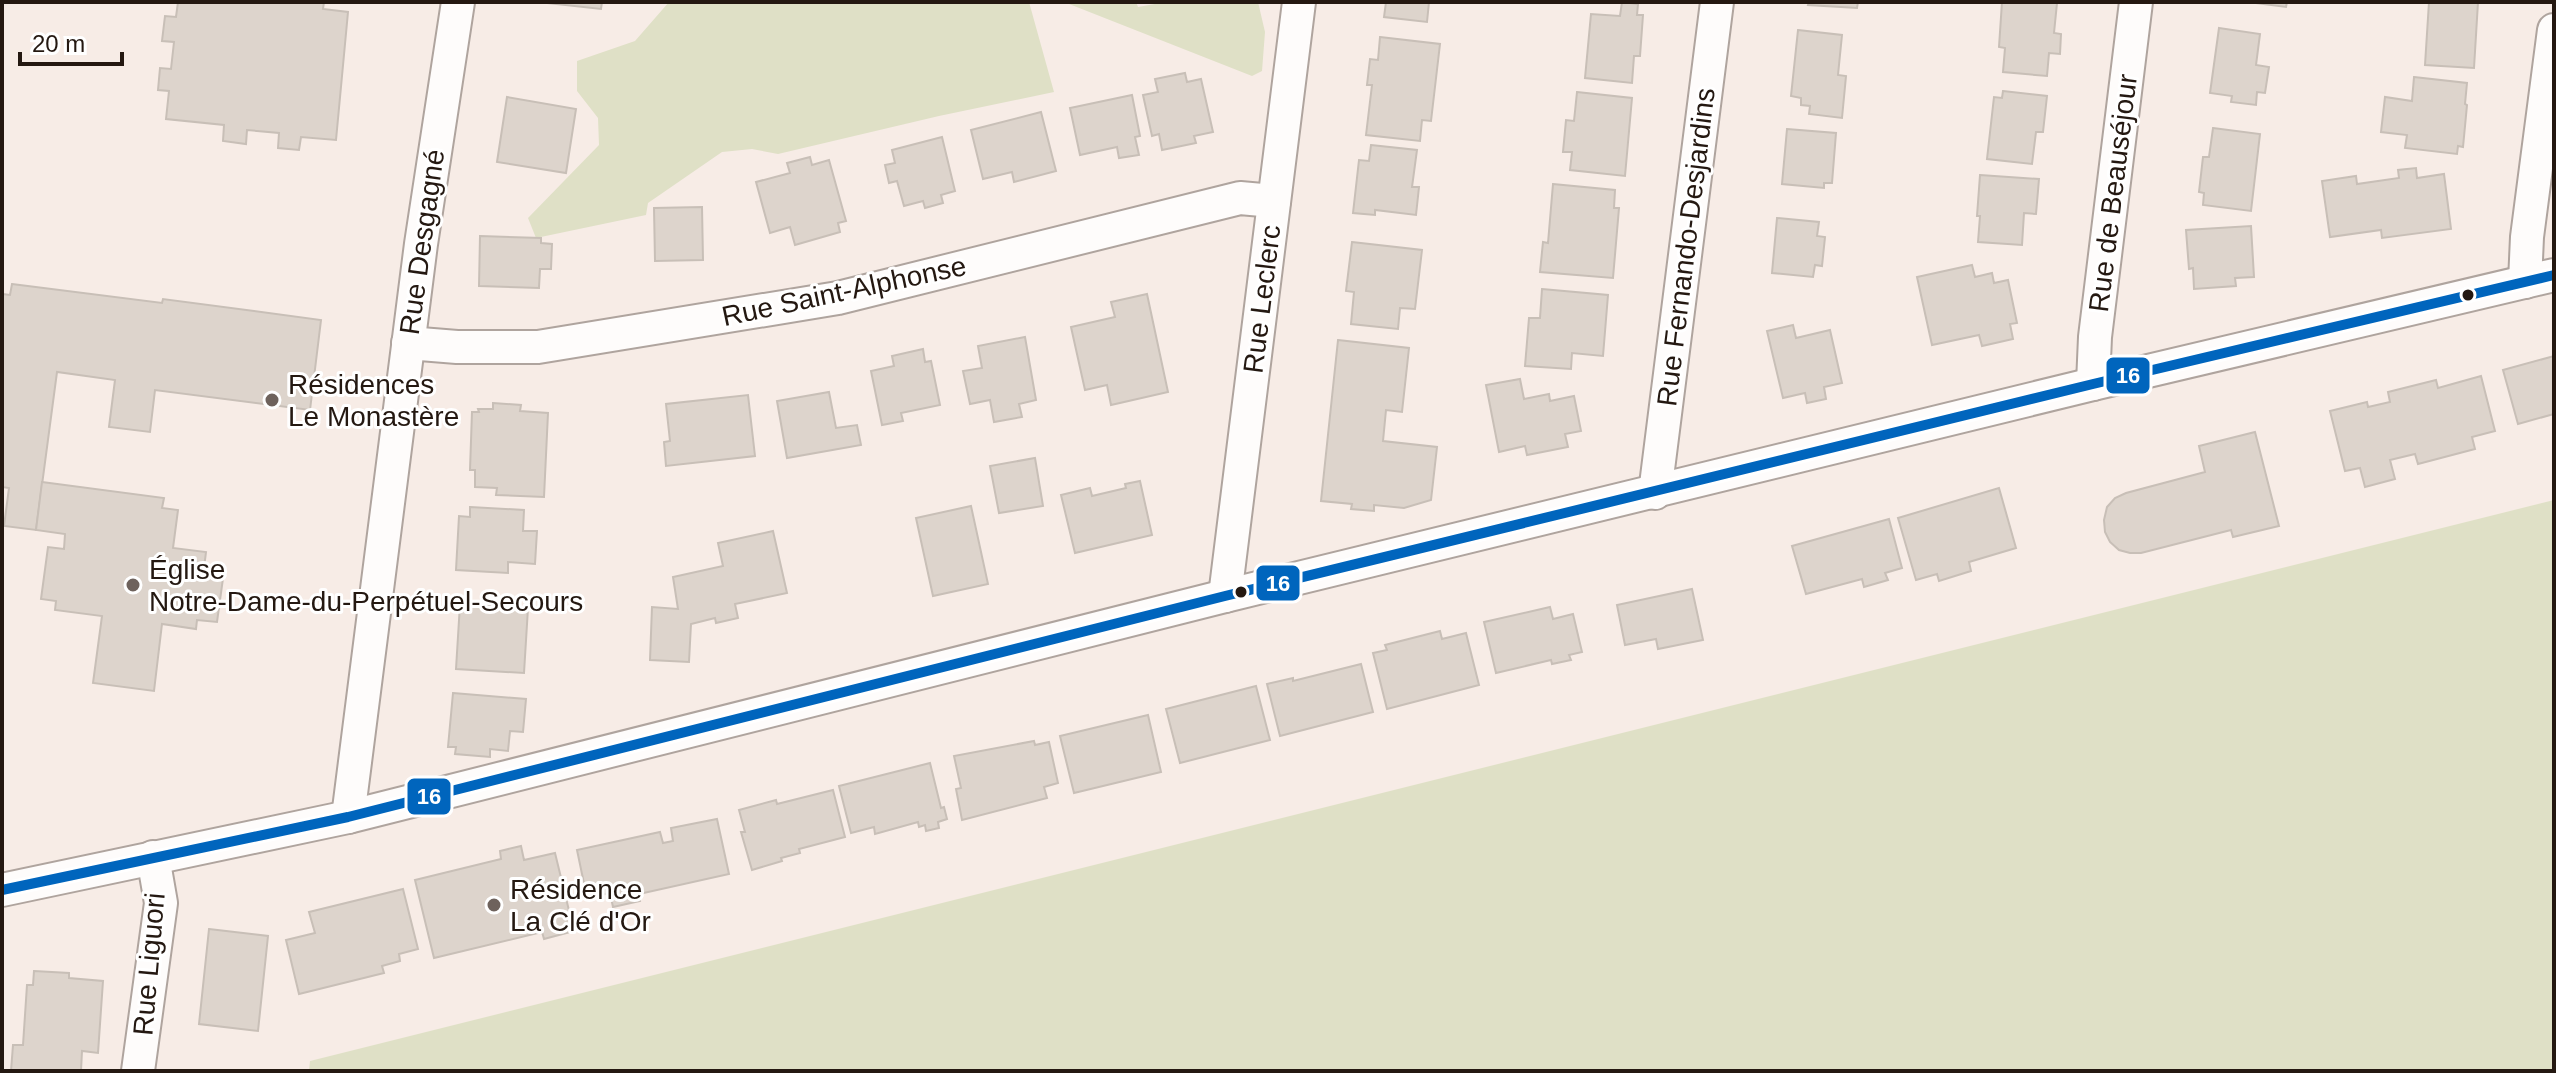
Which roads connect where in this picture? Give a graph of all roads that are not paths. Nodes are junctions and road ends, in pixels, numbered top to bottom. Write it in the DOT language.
graph roads {
  1 [pos="458,2"];
  2 [pos="1299,2"];
  3 [pos="1717,2"];
  4 [pos="2136,2"];
  5 [pos="2554,30"];
  6 [pos="1274,201"];
  7 [pos="2540,278"];
  8 [pos="408,343"];
  9 [pos="2093,384"];
  10 [pos="1655,493"];
  11 [pos="1225,596"];
  12 [pos="348,817"];
  13 [pos="153,857"];
  14 [pos="2,890"];
  15 [pos="138,1071"];
  1 -- 8 [label="street, Rue Desgagné"];
  2 -- 6 [label="street, Rue Leclerc"];
  3 -- 10 [label="street, Rue Fernando-Desjardins"];
  4 -- 9 [label="street, Rue de Beauséjour"];
  5 -- 7 [label="street"];
  6 -- 8 [label="street, Rue Saint-Alphonse"];
  6 -- 11 [label="street, Rue Leclerc"];
  7 -- 9 [label="street"];
  8 -- 12 [label="street, Rue Desgagné"];
  9 -- 10 [label="street"];
  10 -- 11 [label="street"];
  11 -- 12 [label="street"];
  12 -- 13 [label="street"];
  13 -- 14 [label="street"];
  13 -- 15 [label="street, Rue Liguori"];
}
